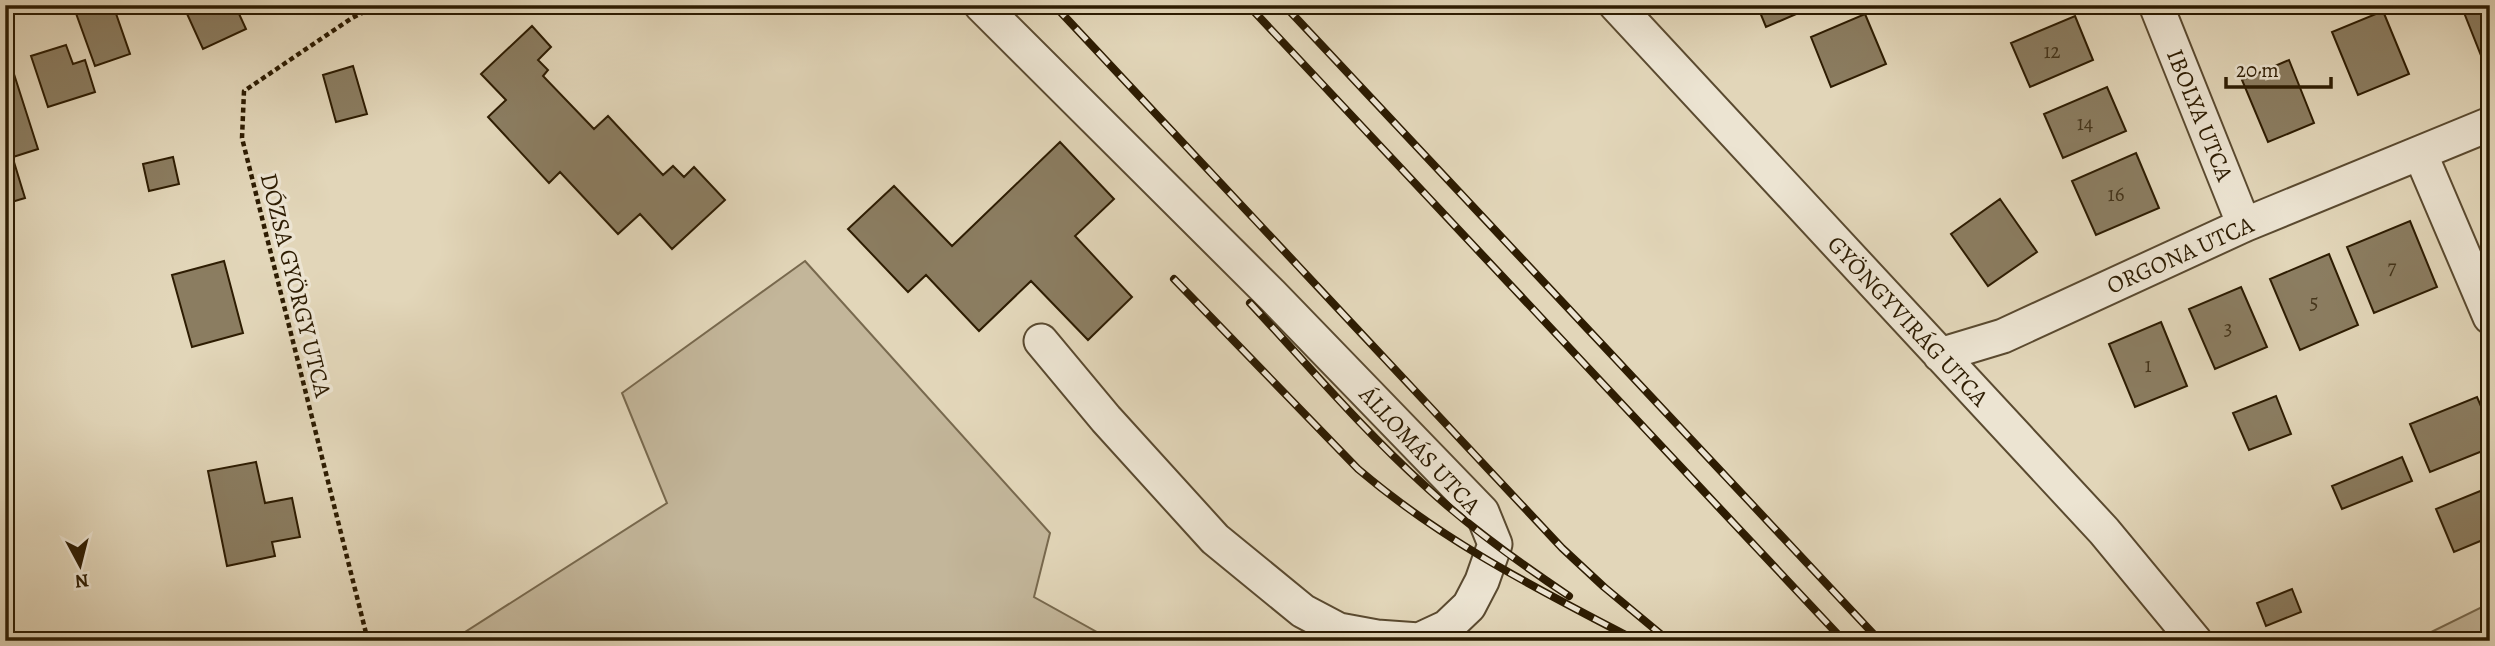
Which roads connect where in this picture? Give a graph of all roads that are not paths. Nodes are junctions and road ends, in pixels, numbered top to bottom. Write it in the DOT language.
graph roads {
  1 [pos="981,5"];
  2 [pos="1616,5"];
  3 [pos="2156,5"];
  4 [pos="2490,124"];
  5 [pos="2420,153"];
  6 [pos="2244,225"];
  7 [pos="2490,317"];
  8 [pos="1041,341"];
  9 [pos="1940,355"];
  10 [pos="2195,641"];
  1 -- 8 [label="street, ÁLLOMÁS UTCA"];
  2 -- 9 [label="street, GYÖNGYVIRÁG UTCA"];
  3 -- 6 [label="street, IBOLYA UTCA"];
  4 -- 5 [label="street, ORGONA UTCA"];
  5 -- 6 [label="street, ORGONA UTCA"];
  5 -- 7 [label="street"];
  6 -- 9 [label="street, ORGONA UTCA"];
  9 -- 10 [label="street, GYÖNGYVIRÁG UTCA"];
}
